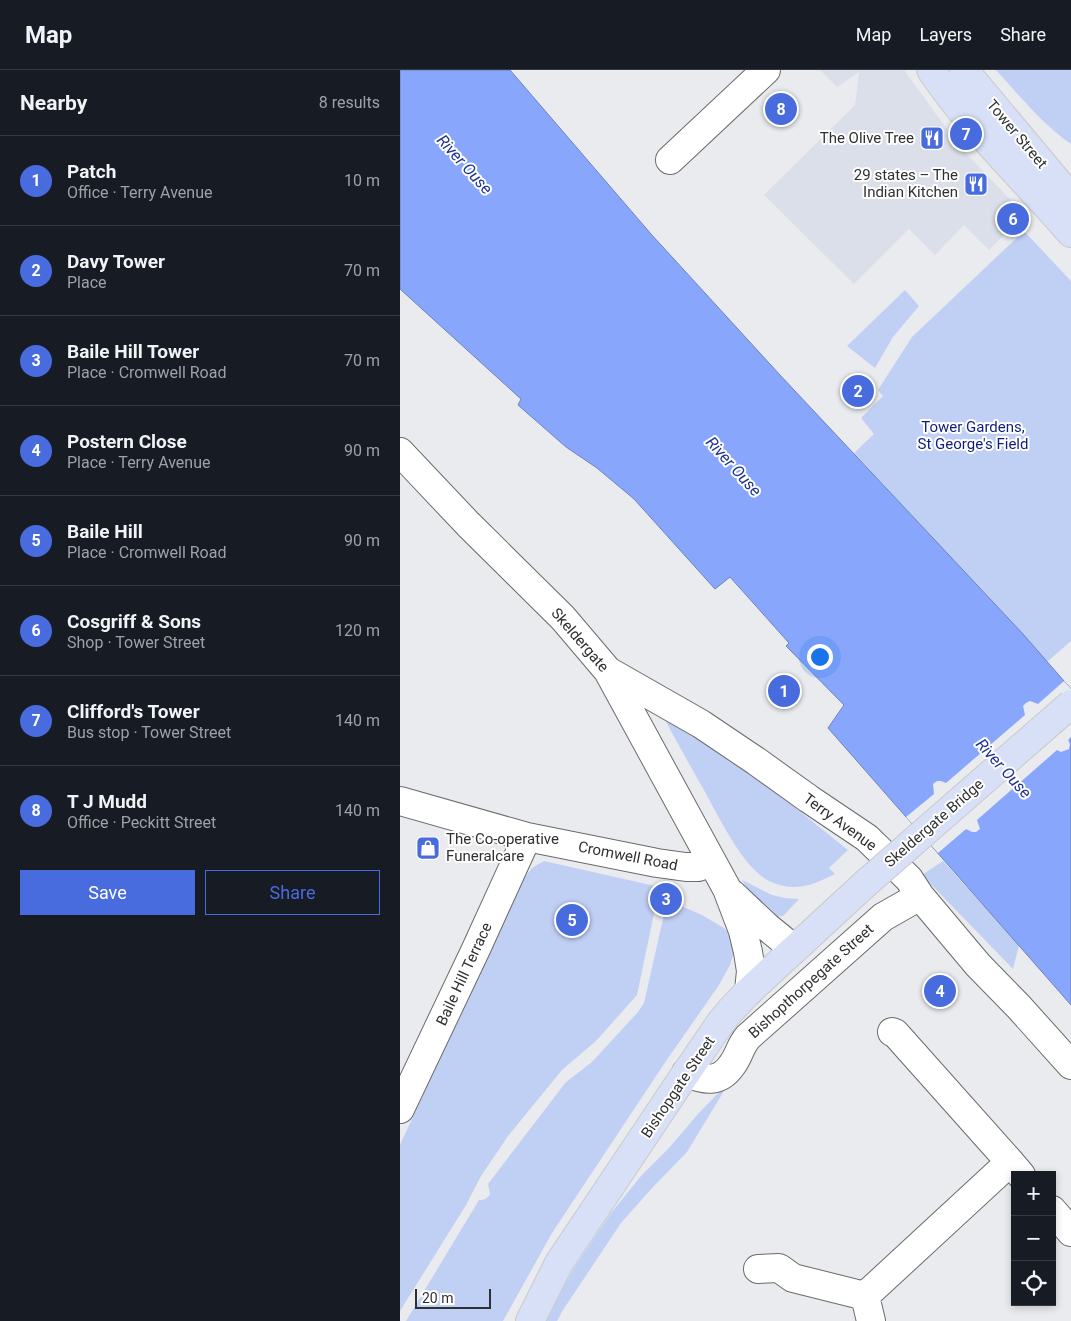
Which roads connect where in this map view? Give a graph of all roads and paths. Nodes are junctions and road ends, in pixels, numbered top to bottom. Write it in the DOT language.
graph roads {
  1 [pos="766,70"];
  2 [pos="931,70"];
  3 [pos="964,70"];
  4 [pos="670,160"];
  5 [pos="1071,198"];
  6 [pos="1071,233"];
  7 [pos="400,452"];
  8 [pos="608,671"];
  9 [pos="1071,704"];
  10 [pos="400,801"];
  11 [pos="527,837"];
  12 [pos="712,862"];
  13 [pos="865,884"];
  14 [pos="727,890"];
  15 [pos="920,896"];
  16 [pos="794,950"];
  17 [pos="749,991"];
  18 [pos="892,1032"];
  19 [pos="1071,1065"];
  20 [pos="686,1073"];
  21 [pos="400,1109"];
  22 [pos="1016,1168"];
  23 [pos="1056,1215"];
  24 [pos="1071,1232"];
  25 [pos="758,1269"];
  26 [pos="868,1309"];
  27 [pos="530,1321"];
  1 -- 4 [label="street"];
  2 -- 6 [label="main road, Tower Street"];
  3 -- 5 [label="main road, Tower Street"];
  7 -- 8 [label="street, Skeldergate"];
  8 -- 12 [label="street, Skeldergate"];
  8 -- 15 [label="street, Terry Avenue"];
  9 -- 13 [label="main road, Skeldergate Bridge, bridge"];
  10 -- 11 [label="street, Cromwell Road"];
  11 -- 12 [label="street, Cromwell Road"];
  11 -- 21 [label="street, Baile Hill Terrace"];
  12 -- 14 [label="street, Skeldergate"];
  13 -- 16 [label="main road, Bishopgate Street"];
  14 -- 16 [label="street, Skeldergate"];
  14 -- 17 [label="street, Skeldergate"];
  15 -- 19 [label="street, Terry Avenue"];
  15 -- 20 [label="street, Bishopthorpegate Street"];
  16 -- 17 [label="main road, Bishopgate Street"];
  17 -- 20 [label="main road, Bishopgate Street"];
  18 -- 22 [label="street"];
  20 -- 27 [label="main road, Bishopgate Street"];
  22 -- 26 [label="street"];
  23 -- 24 [label="street"];
  25 -- 26 [label="street"];
}
